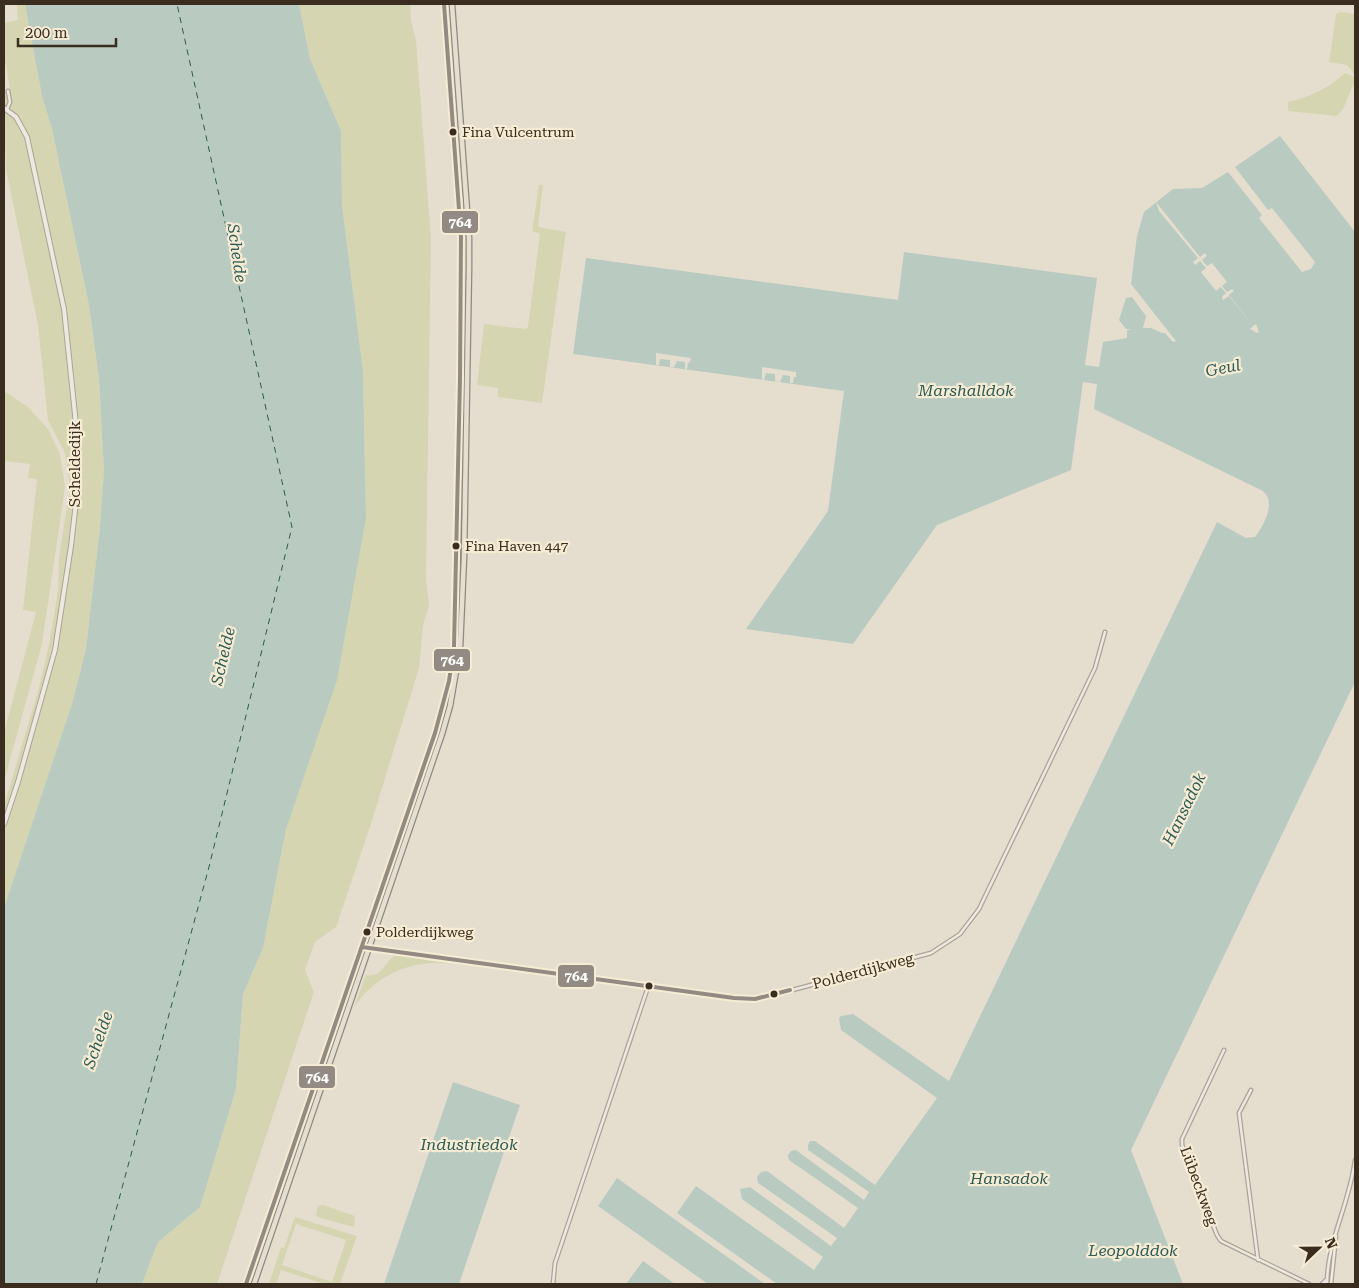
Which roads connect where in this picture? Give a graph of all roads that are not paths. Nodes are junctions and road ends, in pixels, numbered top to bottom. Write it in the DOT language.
graph roads {
  1 [pos="444,4"];
  2 [pos="452,4"];
  3 [pos="455,67"];
  4 [pos="448,68"];
  5 [pos="8,90"];
  6 [pos="5,109"];
  7 [pos="464,168"];
  8 [pos="457,169"];
  9 [pos="459,463"];
  10 [pos="466,463"];
  11 [pos="458,529"];
  12 [pos="464,529"];
  13 [pos="457,570"];
  14 [pos="464,570"];
  15 [pos="1105,632"];
  16 [pos="4,824"];
  17 [pos="409,830"];
  18 [pos="401,832"];
  19 [pos="380,892"];
  20 [pos="387,894"];
  21 [pos="362,948"];
  22 [pos="369,949"];
  23 [pos="648,986"];
  24 [pos="1224,1050"];
  25 [pos="1250,1090"];
  26 [pos="1355,1160"];
  27 [pos="1336,1232"];
  28 [pos="1258,1260"];
  29 [pos="1327,1276"];
  30 [pos="1303,1283"];
  31 [pos="246,1284"];
  32 [pos="254,1284"];
  33 [pos="553,1284"];
  34 [pos="1310,1284"];
  35 [pos="1322,1284"];
  36 [pos="1329,1284"];
  1 -- 4 [label="main road"];
  2 -- 3 [label="main road"];
  3 -- 4 [label="main road"];
  3 -- 7 [label="main road"];
  4 -- 8 [label="main road"];
  5 -- 6 [label="street"];
  6 -- 16 [label="street, Scheldedijk"];
  7 -- 8 [label="main road"];
  7 -- 10 [label="main road"];
  8 -- 9 [label="main road"];
  9 -- 10 [label="main road"];
  9 -- 11 [label="main road"];
  10 -- 12 [label="main road"];
  11 -- 12 [label="main road"];
  11 -- 13 [label="main road"];
  12 -- 14 [label="main road"];
  13 -- 14 [label="main road"];
  13 -- 18 [label="main road"];
  14 -- 17 [label="main road"];
  15 -- 23 [label="street, Polderdijkweg"];
  17 -- 18 [label="main road"];
  17 -- 20 [label="main road"];
  18 -- 19 [label="main road"];
  19 -- 20 [label="main road"];
  19 -- 21 [label="main road"];
  20 -- 22 [label="main road"];
  21 -- 22 [label="street, Polderdijkweg"];
  21 -- 31 [label="main road"];
  22 -- 23 [label="street, Polderdijkweg"];
  22 -- 32 [label="main road"];
  23 -- 33 [label="street"];
  24 -- 28 [label="street, Lübeckweg"];
  25 -- 28 [label="street"];
  26 -- 27 [label="street"];
  27 -- 29 [label="street"];
  27 -- 36 [label="street"];
  28 -- 30 [label="street"];
  29 -- 35 [label="street"];
  29 -- 36 [label="street"];
  30 -- 34 [label="street"];
}
